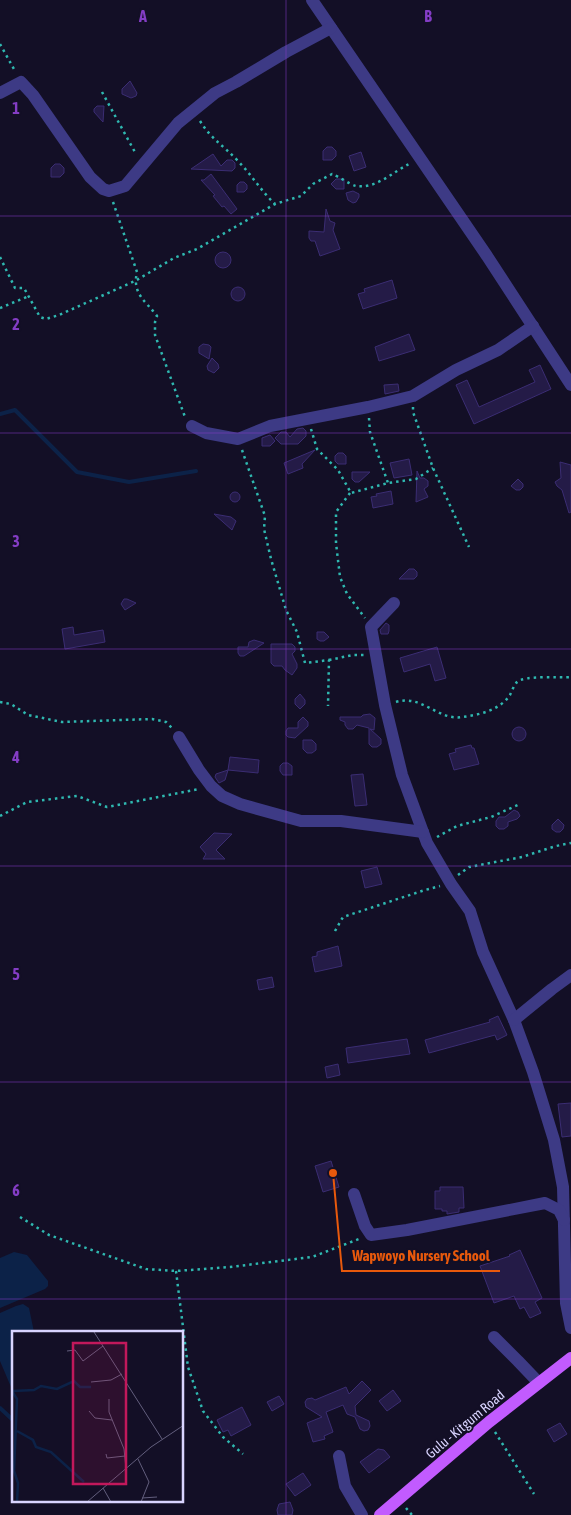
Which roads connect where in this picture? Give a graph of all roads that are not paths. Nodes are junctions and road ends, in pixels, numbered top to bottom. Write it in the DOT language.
graph roads {
  1 [pos="312,0"];
  2 [pos="331,28"];
  3 [pos="0,93"];
  4 [pos="533,326"];
  5 [pos="571,385"];
  6 [pos="192,426"];
  7 [pos="394,603"];
  8 [pos="180,737"];
  9 [pos="425,837"];
  10 [pos="571,975"];
  11 [pos="514,1020"];
  12 [pos="354,1194"];
  13 [pos="564,1222"];
  14 [pos="571,1328"];
  15 [pos="494,1337"];
  16 [pos="571,1358"];
  17 [pos="539,1383"];
  18 [pos="339,1456"];
  19 [pos="362,1515"];
  20 [pos="380,1515"];
  1 -- 2 [label="street"];
  2 -- 3 [label="street"];
  2 -- 4 [label="street"];
  4 -- 5 [label="street"];
  4 -- 6 [label="street"];
  7 -- 9 [label="street"];
  8 -- 9 [label="street"];
  9 -- 11 [label="street"];
  10 -- 11 [label="street"];
  11 -- 13 [label="street"];
  12 -- 13 [label="street"];
  13 -- 14 [label="street"];
  15 -- 17 [label="street"];
  16 -- 17 [label="main road, Gulu - Kitgum Road"];
  17 -- 20 [label="main road, Gulu - Kitgum Road"];
  18 -- 19 [label="street"];
}
